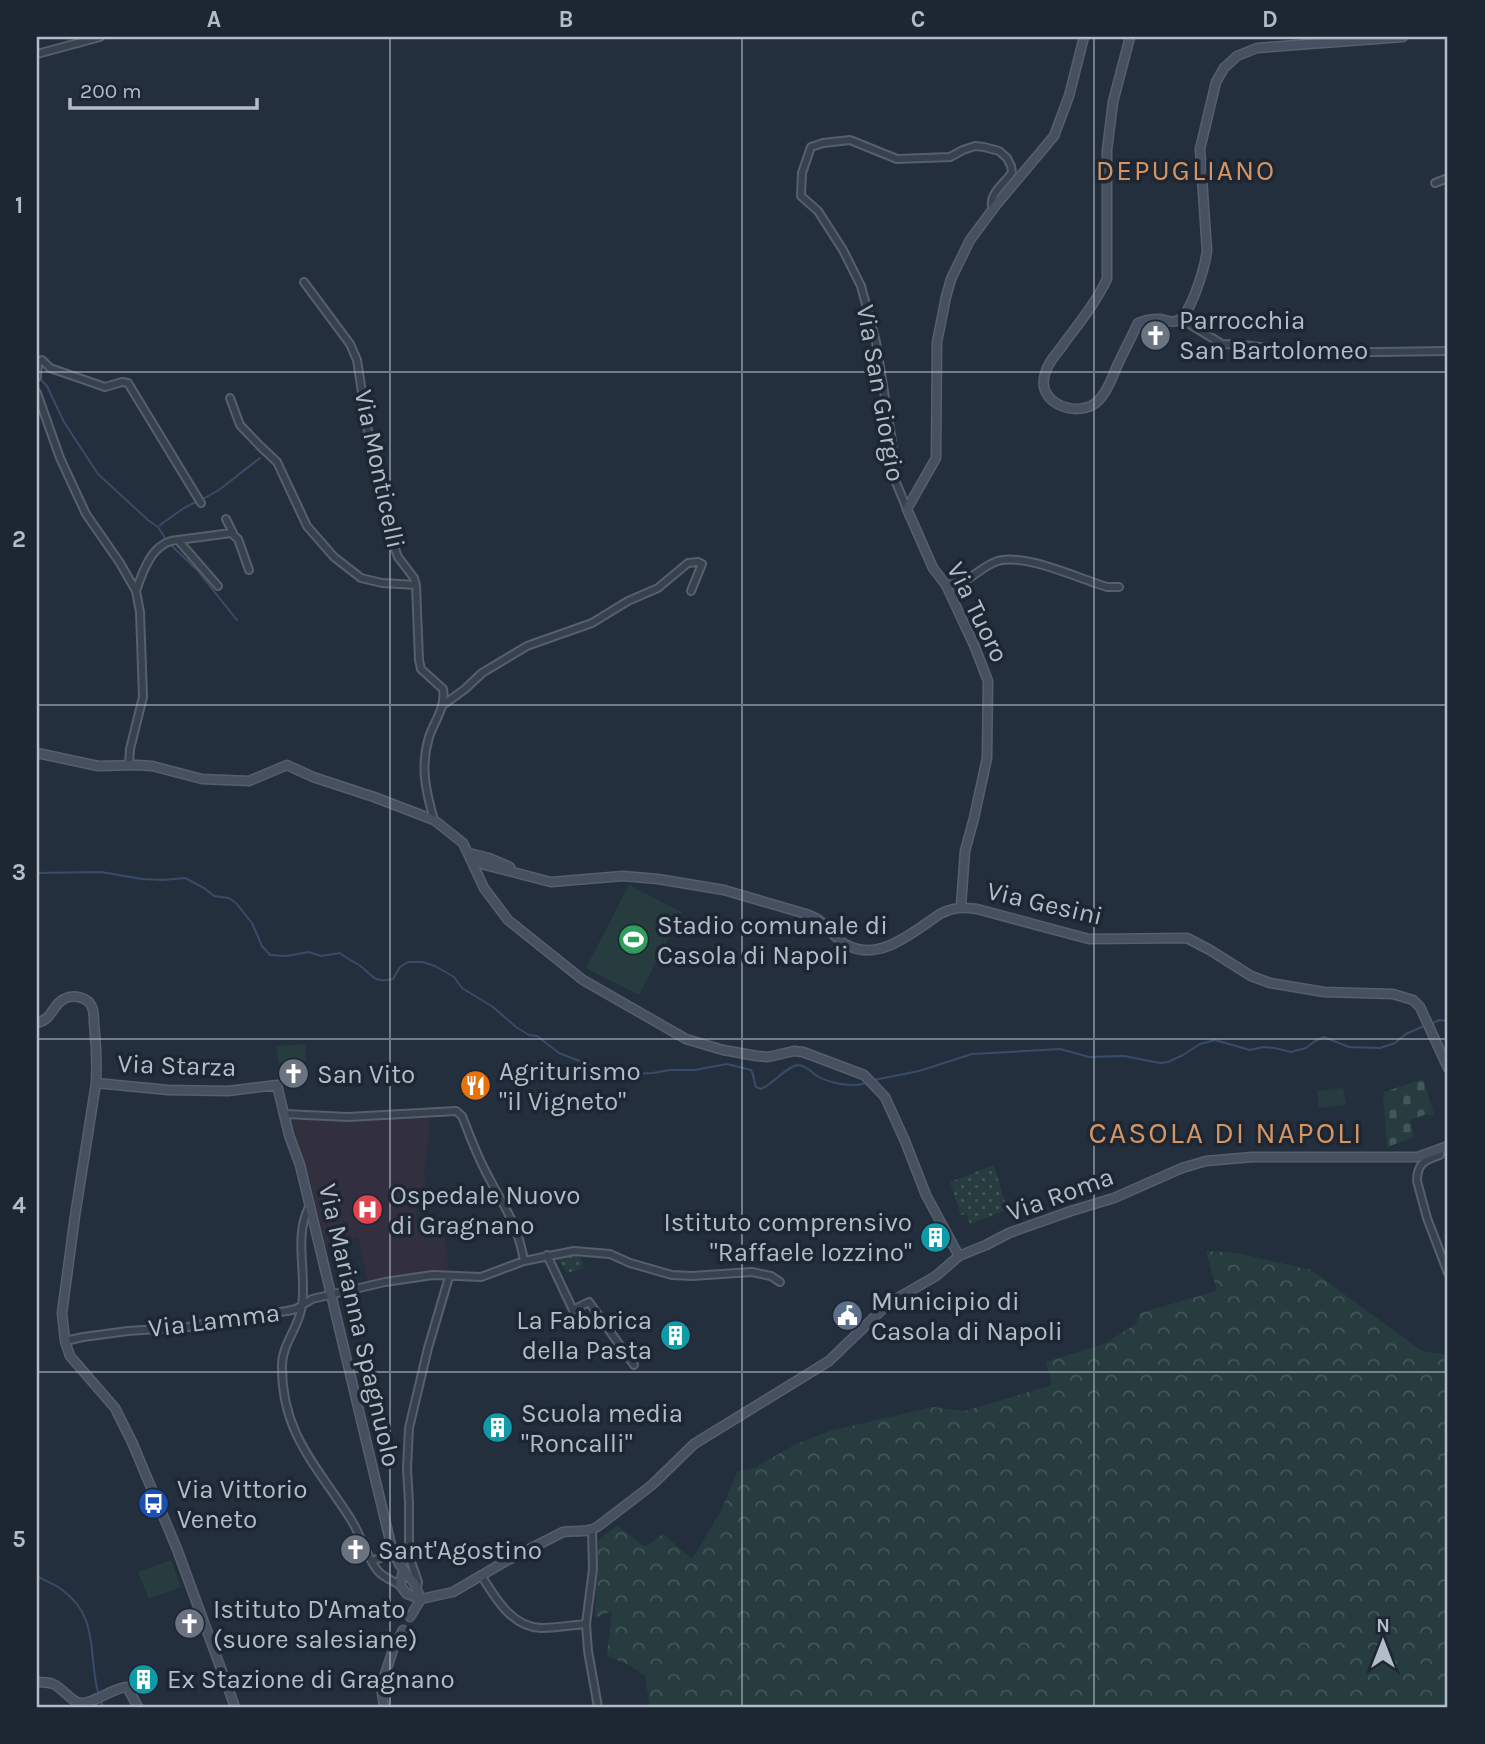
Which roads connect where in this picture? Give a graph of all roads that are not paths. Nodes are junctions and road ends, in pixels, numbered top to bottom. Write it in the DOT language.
graph roads {
  1 [pos="100,37"];
  2 [pos="1084,37"];
  3 [pos="1130,37"];
  4 [pos="1403,37"];
  5 [pos="37,54"];
  6 [pos="1448,178"];
  7 [pos="1435,183"];
  8 [pos="993,210"];
  9 [pos="304,282"];
  10 [pos="1181,319"];
  11 [pos="1448,351"];
  12 [pos="37,376"];
  13 [pos="37,393"];
  14 [pos="230,398"];
  15 [pos="201,503"];
  16 [pos="906,508"];
  17 [pos="226,519"];
  18 [pos="231,534"];
  19 [pos="178,540"];
  20 [pos="249,570"];
  21 [pos="416,585"];
  22 [pos="946,585"];
  23 [pos="218,586"];
  24 [pos="1119,587"];
  25 [pos="136,591"];
  26 [pos="691,591"];
  27 [pos="443,705"];
  28 [pos="37,753"];
  29 [pos="129,765"];
  30 [pos="435,820"];
  31 [pos="463,843"];
  32 [pos="470,856"];
  33 [pos="489,858"];
  34 [pos="563,881"];
  35 [pos="961,906"];
  36 [pos="37,1023"];
  37 [pos="1448,1068"];
  38 [pos="97,1069"];
  39 [pos="96,1083"];
  40 [pos="109,1084"];
  41 [pos="277,1085"];
  42 [pos="285,1114"];
  43 [pos="1445,1147"];
  44 [pos="310,1205"];
  45 [pos="547,1255"];
  46 [pos="959,1256"];
  47 [pos="524,1261"];
  48 [pos="1448,1273"];
  49 [pos="449,1277"];
  50 [pos="780,1282"];
  51 [pos="331,1294"];
  52 [pos="302,1306"];
  53 [pos="65,1342"];
  54 [pos="634,1364"];
  55 [pos="592,1531"];
  56 [pos="409,1548"];
  57 [pos="410,1559"];
  58 [pos="372,1561"];
  59 [pos="398,1562"];
  60 [pos="481,1575"];
  61 [pos="400,1585"];
  62 [pos="417,1590"];
  63 [pos="421,1599"];
  64 [pos="410,1617"];
  65 [pos="586,1624"];
  66 [pos="403,1630"];
  67 [pos="37,1682"];
  68 [pos="138,1707"];
  69 [pos="235,1707"];
  70 [pos="384,1707"];
  71 [pos="598,1707"];
  1 -- 5 [label="street"];
  2 -- 8 [label="street"];
  3 -- 10 [label="street"];
  4 -- 10 [label="street"];
  6 -- 7 [label="street"];
  8 -- 16 [label="street"];
  8 -- 16 [label="street, Via San Giorgio"];
  9 -- 21 [label="street, Via Monticelli"];
  10 -- 11 [label="street"];
  12 -- 15 [label="street"];
  13 -- 25 [label="street"];
  14 -- 21 [label="street"];
  16 -- 22 [label="street, Via Tuoro"];
  17 -- 18 [label="street"];
  18 -- 19 [label="street"];
  18 -- 20 [label="street"];
  19 -- 23 [label="street"];
  19 -- 25 [label="street"];
  21 -- 27 [label="street, Via Monticelli"];
  22 -- 24 [label="street"];
  22 -- 35 [label="street, Via Tuoro"];
  25 -- 29 [label="street"];
  26 -- 27 [label="street"];
  27 -- 30 [label="street"];
  28 -- 29 [label="street"];
  29 -- 30 [label="street"];
  30 -- 31 [label="street"];
  31 -- 32 [label="street"];
  31 -- 33 [label="street"];
  32 -- 33 [label="street"];
  32 -- 34 [label="street"];
  32 -- 46 [label="street"];
  33 -- 34 [label="street"];
  34 -- 35 [label="street, Via Gesini"];
  35 -- 37 [label="street, Via Gesini"];
  36 -- 38 [label="street, Via Starza"];
  38 -- 39 [label="street, Via Starza"];
  38 -- 40 [label="street"];
  39 -- 40 [label="street, Via Starza"];
  39 -- 53 [label="street"];
  40 -- 41 [label="street, Via Starza"];
  41 -- 42 [label="street, Via Marianna Spagnuolo"];
  42 -- 44 [label="street, Via Marianna Spagnuolo"];
  42 -- 47 [label="street"];
  43 -- 46 [label="street, Via Roma"];
  43 -- 48 [label="street"];
  44 -- 51 [label="street, Via Marianna Spagnuolo"];
  44 -- 52 [label="street"];
  45 -- 47 [label="street, Via Lamma"];
  45 -- 50 [label="street, Via Lamma"];
  45 -- 54 [label="street"];
  46 -- 55 [label="street, Via Roma"];
  47 -- 49 [label="street, Via Lamma"];
  49 -- 51 [label="street, Via Lamma"];
  49 -- 56 [label="street"];
  51 -- 52 [label="street, Via Lamma"];
  51 -- 59 [label="street, Via Marianna Spagnuolo"];
  52 -- 53 [label="street, Via Lamma"];
  52 -- 58 [label="street"];
  53 -- 69 [label="street"];
  55 -- 60 [label="street"];
  55 -- 65 [label="street"];
  57 -- 62 [label="street"];
  58 -- 59 [label="street"];
  58 -- 61 [label="street"];
  59 -- 61 [label="street"];
  59 -- 62 [label="street"];
  60 -- 63 [label="street"];
  60 -- 65 [label="street"];
  61 -- 63 [label="street"];
  62 -- 63 [label="street"];
  63 -- 64 [label="street"];
  65 -- 71 [label="street"];
  66 -- 70 [label="street"];
  67 -- 68 [label="street"];
}
